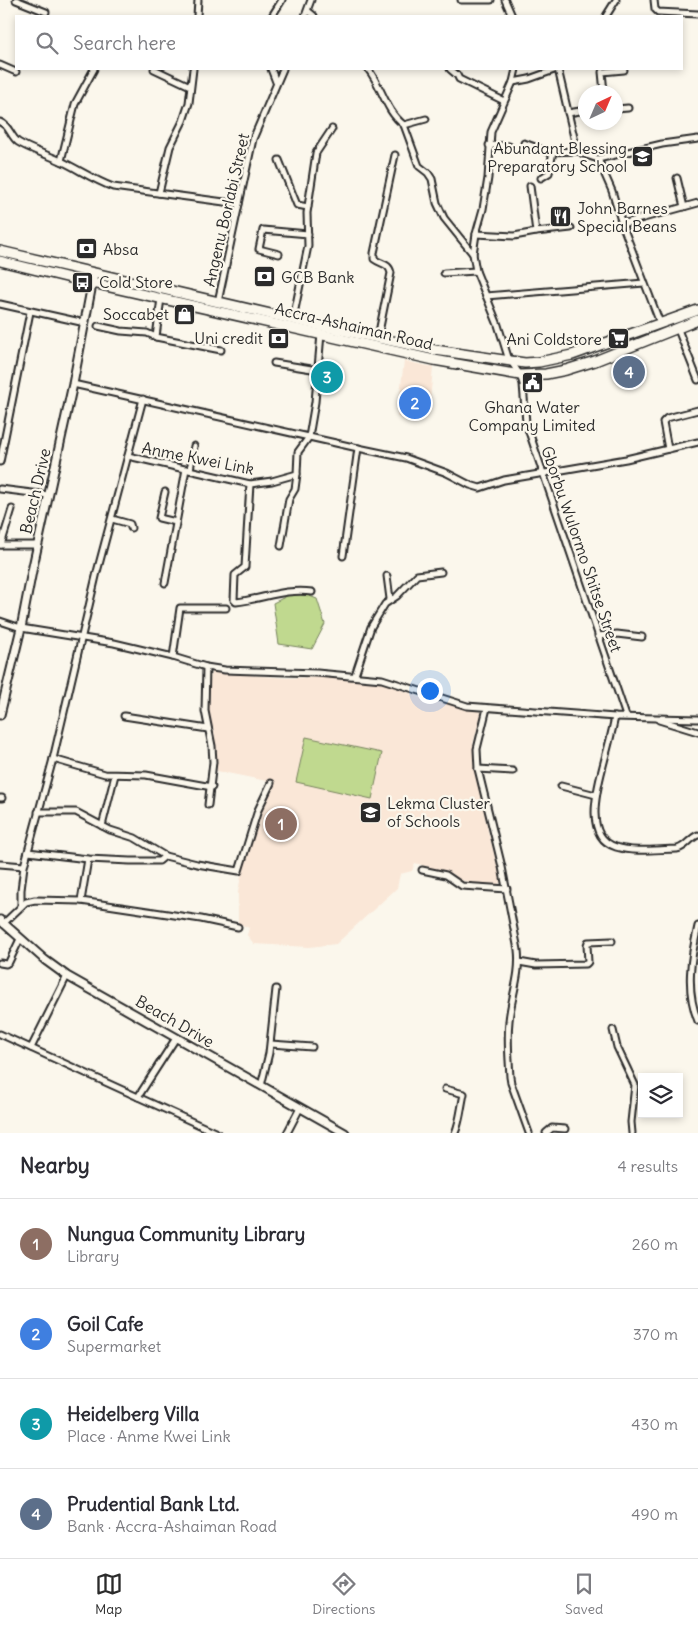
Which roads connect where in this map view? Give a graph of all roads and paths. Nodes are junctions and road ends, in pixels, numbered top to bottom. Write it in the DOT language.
graph roads {
  1 [pos="16,0"];
  2 [pos="198,0"];
  3 [pos="282,0"];
  4 [pos="312,0"];
  5 [pos="461,0"];
  6 [pos="491,0"];
  7 [pos="505,0"];
  8 [pos="616,0"];
  9 [pos="654,0"];
  10 [pos="46,12"];
  11 [pos="306,14"];
  12 [pos="698,14"];
  13 [pos="197,15"];
  14 [pos="273,15"];
  15 [pos="512,15"];
  16 [pos="607,15"];
  17 [pos="0,65"];
  18 [pos="93,70"];
  19 [pos="156,70"];
  20 [pos="193,70"];
  21 [pos="271,70"];
  22 [pos="282,70"];
  23 [pos="369,70"];
  24 [pos="451,70"];
  25 [pos="516,70"];
  26 [pos="554,70"];
  27 [pos="557,70"];
  28 [pos="624,70"];
  29 [pos="16,72"];
  30 [pos="276,82"];
  31 [pos="513,82"];
  32 [pos="603,85"];
  33 [pos="190,86"];
  34 [pos="504,101"];
  35 [pos="623,108"];
  36 [pos="628,108"];
  37 [pos="578,111"];
  38 [pos="568,113"];
  39 [pos="426,119"];
  40 [pos="2,123"];
  41 [pos="404,125"];
  42 [pos="332,130"];
  43 [pos="698,139"];
  44 [pos="524,143"];
  45 [pos="489,144"];
  46 [pos="509,146"];
  47 [pos="553,151"];
  48 [pos="579,151"];
  49 [pos="395,155"];
  50 [pos="598,158"];
  51 [pos="279,160"];
  52 [pos="61,161"];
  53 [pos="541,178"];
  54 [pos="677,178"];
  55 [pos="530,186"];
  56 [pos="159,192"];
  57 [pos="698,203"];
  58 [pos="240,204"];
  59 [pos="308,207"];
  60 [pos="684,207"];
  61 [pos="622,224"];
  62 [pos="572,228"];
  63 [pos="536,232"];
  64 [pos="308,234"];
  65 [pos="476,234"];
  66 [pos="0,251"];
  67 [pos="279,254"];
  68 [pos="473,254"];
  69 [pos="0,261"];
  70 [pos="476,271"];
  71 [pos="444,273"];
  72 [pos="93,279"];
  73 [pos="644,283"];
  74 [pos="486,296"];
  75 [pos="160,298"];
  76 [pos="218,302"];
  77 [pos="0,304"];
  78 [pos="698,310"];
  79 [pos="30,312"];
  80 [pos="293,319"];
  81 [pos="698,320"];
  82 [pos="85,323"];
  83 [pos="660,323"];
  84 [pos="98,326"];
  85 [pos="677,327"];
  86 [pos="321,334"];
  87 [pos="156,337"];
  88 [pos="378,337"];
  89 [pos="222,350"];
  90 [pos="510,362"];
  91 [pos="274,364"];
  92 [pos="318,370"];
  93 [pos="520,375"];
  94 [pos="698,380"];
  95 [pos="73,384"];
  96 [pos="143,399"];
  97 [pos="698,410"];
  98 [pos="309,437"];
  99 [pos="698,442"];
  100 [pos="194,446"];
  101 [pos="358,448"];
  102 [pos="668,449"];
  103 [pos="128,456"];
  104 [pos="0,462"];
  105 [pos="188,470"];
  106 [pos="297,474"];
  107 [pos="544,474"];
  108 [pos="250,484"];
  109 [pos="0,489"];
  110 [pos="165,492"];
  111 [pos="48,495"];
  112 [pos="12,509"];
  113 [pos="112,519"];
  114 [pos="176,522"];
  115 [pos="131,528"];
  116 [pos="1,545"];
  117 [pos="37,545"];
  118 [pos="280,546"];
  119 [pos="343,556"];
  120 [pos="441,572"];
  121 [pos="387,576"];
  122 [pos="165,583"];
  123 [pos="312,592"];
  124 [pos="390,599"];
  125 [pos="226,608"];
  126 [pos="0,621"];
  127 [pos="21,628"];
  128 [pos="598,636"];
  129 [pos="642,637"];
  130 [pos="81,639"];
  131 [pos="173,657"];
  132 [pos="206,667"];
  133 [pos="355,675"];
  134 [pos="487,708"];
  135 [pos="0,714"];
  136 [pos="124,716"];
  137 [pos="626,716"];
  138 [pos="615,717"];
  139 [pos="654,718"];
  140 [pos="698,718"];
  141 [pos="208,729"];
  142 [pos="698,732"];
  143 [pos="53,759"];
  144 [pos="478,769"];
  145 [pos="513,772"];
  146 [pos="115,775"];
  147 [pos="271,783"];
  148 [pos="212,786"];
  149 [pos="561,786"];
  150 [pos="596,794"];
  151 [pos="208,805"];
  152 [pos="38,812"];
  153 [pos="102,826"];
  154 [pos="698,835"];
  155 [pos="28,852"];
  156 [pos="165,856"];
  157 [pos="88,860"];
  158 [pos="0,864"];
  159 [pos="24,866"];
  160 [pos="422,870"];
  161 [pos="507,889"];
  162 [pos="81,901"];
  163 [pos="21,906"];
  164 [pos="2,922"];
  165 [pos="698,926"];
  166 [pos="238,927"];
  167 [pos="20,939"];
  168 [pos="612,941"];
  169 [pos="520,962"];
  170 [pos="0,963"];
  171 [pos="67,976"];
  172 [pos="276,990"];
  173 [pos="698,1021"];
  174 [pos="613,1030"];
  175 [pos="0,1034"];
  176 [pos="176,1038"];
  177 [pos="271,1044"];
  178 [pos="312,1047"];
  179 [pos="31,1048"];
  180 [pos="261,1086"];
  181 [pos="445,1089"];
  182 [pos="138,1097"];
  183 [pos="300,1108"];
  184 [pos="565,1129"];
  185 [pos="217,1133"];
  186 [pos="287,1133"];
  187 [pos="345,1133"];
  188 [pos="456,1133"];
  189 [pos="529,1133"];
  190 [pos="546,1133"];
  191 [pos="632,1133"];
  1 -- 10 [label="street"];
  2 -- 13 [label="street"];
  3 -- 14 [label="street"];
  4 -- 11 [label="street"];
  5 -- 6 [label="street"];
  7 -- 15 [label="street"];
  8 -- 16 [label="street"];
  9 -- 12 [label="street"];
  17 -- 29 [label="street"];
  18 -- 52 [label="street"];
  19 -- 33 [label="street"];
  20 -- 33 [label="street"];
  21 -- 30 [label="street"];
  22 -- 30 [label="street, Angenu Borlabi Street"];
  23 -- 41 [label="street"];
  24 -- 34 [label="street"];
  25 -- 31 [label="street"];
  26 -- 31 [label="street"];
  27 -- 38 [label="street"];
  28 -- 32 [label="street"];
  30 -- 58 [label="street, Angenu Borlabi Street"];
  31 -- 34 [label="street"];
  33 -- 56 [label="street"];
  34 -- 45 [label="street"];
  35 -- 36 [label="street"];
  37 -- 38 [label="street"];
  38 -- 48 [label="street"];
  39 -- 41 [label="street"];
  40 -- 52 [label="street"];
  41 -- 68 [label="street"];
  42 -- 59 [label="street"];
  43 -- 50 [label="street"];
  44 -- 47 [label="street"];
  45 -- 46 [label="street"];
  45 -- 65 [label="street"];
  47 -- 48 [label="street"];
  47 -- 53 [label="street"];
  48 -- 50 [label="street"];
  49 -- 88 [label="street"];
  50 -- 61 [label="street"];
  51 -- 59 [label="street"];
  52 -- 56 [label="street"];
  54 -- 60 [label="street"];
  55 -- 63 [label="street"];
  56 -- 58 [label="street"];
  57 -- 60 [label="street"];
  58 -- 76 [label="street, Angenu Borlabi Street"];
  59 -- 64 [label="street"];
  60 -- 61 [label="street"];
  61 -- 73 [label="street"];
  62 -- 63 [label="street"];
  63 -- 65 [label="street"];
  64 -- 67 [label="street"];
  64 -- 80 [label="street"];
  65 -- 68 [label="street"];
  66 -- 72 [label="main road, Accra-Ashaiman Road"];
  68 -- 70 [label="street, Gborbu Wulormo Shitse Street"];
  69 -- 72 [label="main road, Accra-Ashaiman Road"];
  70 -- 71 [label="street"];
  70 -- 74 [label="street, Gborbu Wulormo Shitse Street"];
  72 -- 75 [label="main road, Accra-Ashaiman Road"];
  72 -- 76 [label="main road, Accra-Ashaiman Road"];
  72 -- 82 [label="street, Beach Drive"];
  73 -- 74 [label="street"];
  73 -- 83 [label="street"];
  74 -- 90 [label="street, Gborbu Wulormo Shitse Street"];
  75 -- 86 [label="main road, Accra-Ashaiman Road"];
  75 -- 87 [label="street"];
  76 -- 80 [label="main road, Accra-Ashaiman Road"];
  77 -- 79 [label="street"];
  78 -- 83 [label="main road, Accra-Ashaiman Road"];
  79 -- 82 [label="street"];
  79 -- 104 [label="street"];
  80 -- 88 [label="main road, Accra-Ashaiman Road"];
  81 -- 85 [label="main road, Accra-Ashaiman Road"];
  82 -- 95 [label="street, Beach Drive"];
  83 -- 90 [label="main road, Accra-Ashaiman Road"];
  84 -- 87 [label="street"];
  85 -- 93 [label="main road, Accra-Ashaiman Road"];
  85 -- 94 [label="street"];
  86 -- 92 [label="street"];
  86 -- 93 [label="main road, Accra-Ashaiman Road"];
  87 -- 89 [label="street"];
  88 -- 90 [label="main road, Accra-Ashaiman Road"];
  90 -- 93 [label="street, Gborbu Wulormo Shitse Street"];
  91 -- 92 [label="street"];
  92 -- 98 [label="street"];
  93 -- 107 [label="street, Gborbu Wulormo Shitse Street"];
  95 -- 96 [label="street"];
  95 -- 111 [label="street, Beach Drive"];
  96 -- 98 [label="street"];
  96 -- 103 [label="street"];
  97 -- 102 [label="street"];
  98 -- 101 [label="street"];
  98 -- 106 [label="street"];
  99 -- 102 [label="street"];
  100 -- 105 [label="street"];
  101 -- 107 [label="street"];
  101 -- 119 [label="street"];
  102 -- 107 [label="street"];
  103 -- 105 [label="street, Anme Kwei Link"];
  103 -- 113 [label="street"];
  105 -- 108 [label="street, Anme Kwei Link"];
  105 -- 114 [label="street"];
  106 -- 108 [label="street, Anme Kwei Link"];
  106 -- 118 [label="street"];
  107 -- 128 [label="street, Gborbu Wulormo Shitse Street"];
  108 -- 123 [label="street"];
  109 -- 111 [label="street"];
  110 -- 114 [label="street"];
  111 -- 117 [label="street, Beach Drive"];
  112 -- 116 [label="street"];
  113 -- 115 [label="street"];
  113 -- 130 [label="street"];
  114 -- 122 [label="street"];
  116 -- 117 [label="street"];
  117 -- 127 [label="street, Beach Drive"];
  120 -- 124 [label="street"];
  121 -- 124 [label="street"];
  124 -- 133 [label="street"];
  125 -- 131 [label="street"];
  126 -- 127 [label="street"];
  127 -- 130 [label="street"];
  127 -- 135 [label="street, Beach Drive"];
  128 -- 129 [label="street"];
  128 -- 137 [label="street, Gborbu Wulormo Shitse Street"];
  130 -- 131 [label="street"];
  130 -- 143 [label="street"];
  131 -- 132 [label="street"];
  132 -- 133 [label="street"];
  132 -- 141 [label="street"];
  133 -- 134 [label="street"];
  134 -- 138 [label="street"];
  134 -- 144 [label="street"];
  136 -- 141 [label="street"];
  137 -- 138 [label="street"];
  137 -- 139 [label="street"];
  138 -- 150 [label="street"];
  139 -- 140 [label="street"];
  139 -- 142 [label="street"];
  141 -- 148 [label="street"];
  143 -- 146 [label="street"];
  143 -- 152 [label="street"];
  144 -- 145 [label="street"];
  144 -- 161 [label="street"];
  146 -- 148 [label="street"];
  146 -- 153 [label="street"];
  147 -- 156 [label="street"];
  148 -- 151 [label="street"];
  149 -- 150 [label="street"];
  150 -- 154 [label="street"];
  152 -- 153 [label="street"];
  152 -- 155 [label="street"];
  153 -- 156 [label="street"];
  155 -- 157 [label="street"];
  155 -- 159 [label="street"];
  156 -- 157 [label="street"];
  157 -- 162 [label="street"];
  158 -- 159 [label="street"];
  159 -- 163 [label="street"];
  160 -- 161 [label="street"];
  161 -- 169 [label="street"];
  162 -- 163 [label="street"];
  162 -- 166 [label="street"];
  163 -- 164 [label="street"];
  164 -- 167 [label="street, Beach Drive"];
  165 -- 173 [label="street"];
  167 -- 170 [label="street"];
  167 -- 171 [label="street, Beach Drive"];
  168 -- 169 [label="street"];
  169 -- 189 [label="street"];
  171 -- 176 [label="street, Beach Drive"];
  171 -- 179 [label="street"];
  172 -- 177 [label="street"];
  174 -- 191 [label="street"];
  175 -- 179 [label="street"];
  176 -- 180 [label="street, Beach Drive"];
  176 -- 182 [label="street"];
  177 -- 178 [label="street"];
  177 -- 180 [label="street"];
  179 -- 182 [label="street"];
  180 -- 183 [label="street, Beach Drive"];
  181 -- 188 [label="street"];
  182 -- 185 [label="street"];
  183 -- 186 [label="street"];
  183 -- 187 [label="street, Beach Drive"];
  184 -- 190 [label="street"];
}
